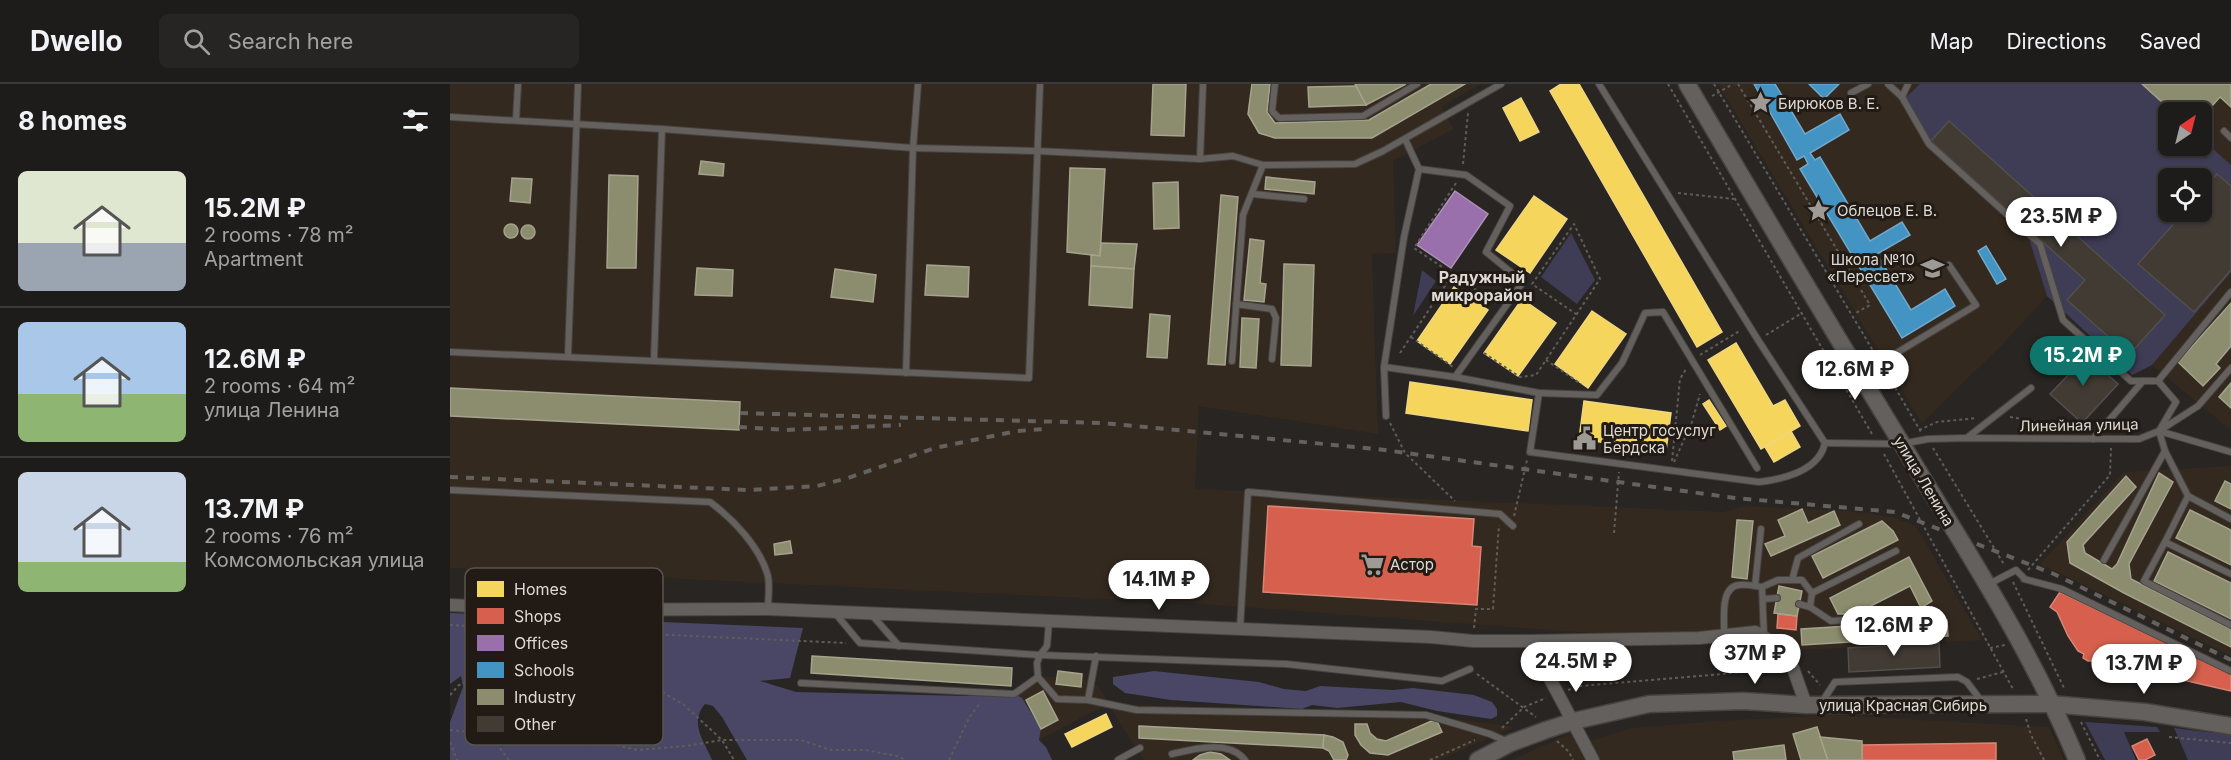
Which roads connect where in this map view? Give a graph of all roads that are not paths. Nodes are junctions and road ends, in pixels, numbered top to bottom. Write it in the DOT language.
graph roads {
  1 [pos="518,84"];
  2 [pos="578,84"];
  3 [pos="918,84"];
  4 [pos="1040,84"];
  5 [pos="1203,84"];
  6 [pos="1275,84"];
  7 [pos="1417,84"];
  8 [pos="1501,84"];
  9 [pos="1599,84"];
  10 [pos="1687,84"];
  11 [pos="1868,84"];
  12 [pos="1888,84"];
  13 [pos="1908,84"];
  14 [pos="1851,93"];
  15 [pos="1902,97"];
  16 [pos="450,117"];
  17 [pos="516,120"];
  18 [pos="576,124"];
  19 [pos="662,129"];
  20 [pos="2224,131"];
  21 [pos="1405,138"];
  22 [pos="2231,138"];
  23 [pos="913,148"];
  24 [pos="1038,151"];
  25 [pos="1200,159"];
  26 [pos="1263,165"];
  27 [pos="1419,169"];
  28 [pos="1252,194"];
  29 [pos="1304,199"];
  30 [pos="1949,265"];
  31 [pos="2231,291"];
  32 [pos="1236,304"];
  33 [pos="450,352"];
  34 [pos="568,356"];
  35 [pos="1272,359"];
  36 [pos="654,360"];
  37 [pos="1232,361"];
  38 [pos="1384,367"];
  39 [pos="2231,368"];
  40 [pos="906,373"];
  41 [pos="1457,374"];
  42 [pos="1860,376"];
  43 [pos="2143,381"];
  44 [pos="2158,381"];
  45 [pos="2031,388"];
  46 [pos="1539,393"];
  47 [pos="1386,416"];
  48 [pos="2159,431"];
  49 [pos="1967,438"];
  50 [pos="2093,439"];
  51 [pos="1825,443"];
  52 [pos="1901,444"];
  53 [pos="2165,451"];
  54 [pos="2231,452"];
  55 [pos="1757,468"];
  56 [pos="450,490"];
  57 [pos="2188,496"];
  58 [pos="2231,519"];
  59 [pos="1859,524"];
  60 [pos="1513,526"];
  61 [pos="1761,529"];
  62 [pos="2164,542"];
  63 [pos="1896,551"];
  64 [pos="2104,560"];
  65 [pos="2231,574"];
  66 [pos="1792,580"];
  67 [pos="1989,585"];
  68 [pos="1759,587"];
  69 [pos="1812,593"];
  70 [pos="1777,598"];
  71 [pos="1763,599"];
  72 [pos="450,604"];
  73 [pos="1799,604"];
  74 [pos="465,605"];
  75 [pos="1810,607"];
  76 [pos="663,609"];
  77 [pos="768,609"];
  78 [pos="835,613"];
  79 [pos="1934,614"];
  80 [pos="872,615"];
  81 [pos="1048,622"];
  82 [pos="2231,625"];
  83 [pos="1240,630"];
  84 [pos="1724,636"];
  85 [pos="1764,637"];
  86 [pos="1530,641"];
  87 [pos="898,646"];
  88 [pos="1040,655"];
  89 [pos="1096,656"];
  90 [pos="1470,669"];
  91 [pos="2231,671"];
  92 [pos="1038,677"];
  93 [pos="801,682"];
  94 [pos="1088,700"];
  95 [pos="1984,704"];
  96 [pos="2050,704"];
  97 [pos="1813,705"];
  98 [pos="1574,721"];
  99 [pos="2231,726"];
  100 [pos="1511,744"];
  101 [pos="1140,748"];
  102 [pos="1172,754"];
  103 [pos="1118,760"];
  104 [pos="1245,760"];
  105 [pos="1478,760"];
  106 [pos="1593,760"];
  107 [pos="2077,760"];
  1 -- 17 [label="lane"];
  2 -- 18 [label="lane"];
  3 -- 23 [label="lane"];
  4 -- 24 [label="lane"];
  5 -- 25 [label="lane"];
  6 -- 7 [label="lane"];
  8 -- 21 [label="lane"];
  9 -- 51 [label="lane"];
  10 -- 42 [label="street, улица Ленина"];
  11 -- 14 [label="lane"];
  12 -- 15 [label="lane"];
  13 -- 15 [label="lane"];
  15 -- 43 [label="lane"];
  16 -- 17 [label="lane"];
  17 -- 18 [label="lane"];
  18 -- 19 [label="lane"];
  18 -- 34 [label="lane"];
  19 -- 23 [label="lane"];
  19 -- 36 [label="lane"];
  20 -- 22 [label="lane"];
  21 -- 26 [label="lane"];
  21 -- 27 [label="lane"];
  23 -- 24 [label="lane"];
  23 -- 40 [label="lane"];
  24 -- 25 [label="lane"];
  24 -- 40 [label="lane"];
  25 -- 26 [label="lane"];
  26 -- 28 [label="lane"];
  27 -- 38 [label="lane"];
  27 -- 41 [label="lane"];
  28 -- 29 [label="lane"];
  28 -- 32 [label="lane"];
  30 -- 42 [label="lane"];
  31 -- 44 [label="lane"];
  32 -- 35 [label="lane"];
  32 -- 37 [label="lane"];
  33 -- 34 [label="lane"];
  34 -- 36 [label="lane"];
  36 -- 40 [label="lane"];
  38 -- 41 [label="lane"];
  38 -- 47 [label="lane"];
  39 -- 48 [label="lane, Линейная улица"];
  41 -- 46 [label="lane"];
  42 -- 52 [label="street, улица Ленина"];
  43 -- 44 [label="lane"];
  43 -- 50 [label="lane"];
  44 -- 48 [label="lane"];
  45 -- 49 [label="lane"];
  46 -- 51 [label="lane"];
  46 -- 55 [label="lane"];
  48 -- 50 [label="lane, Линейная улица"];
  48 -- 53 [label="lane"];
  48 -- 54 [label="lane"];
  49 -- 50 [label="lane, Линейная улица"];
  49 -- 52 [label="lane, Линейная улица"];
  51 -- 52 [label="lane, Линейная улица"];
  52 -- 67 [label="street, улица Ленина"];
  53 -- 57 [label="lane"];
  53 -- 64 [label="lane"];
  56 -- 77 [label="lane"];
  57 -- 58 [label="lane"];
  57 -- 62 [label="lane"];
  59 -- 66 [label="lane"];
  60 -- 83 [label="lane"];
  61 -- 68 [label="lane"];
  62 -- 65 [label="lane"];
  62 -- 82 [label="lane"];
  63 -- 69 [label="lane"];
  66 -- 68 [label="lane"];
  66 -- 69 [label="lane"];
  67 -- 91 [label="lane"];
  67 -- 96 [label="street, улица Ленина"];
  68 -- 71 [label="lane"];
  68 -- 84 [label="lane"];
  69 -- 75 [label="lane"];
  70 -- 71 [label="lane"];
  71 -- 85 [label="lane"];
  72 -- 74 [label="street"];
  73 -- 75 [label="lane"];
  75 -- 79 [label="lane"];
  76 -- 77 [label="street"];
  77 -- 78 [label="street"];
  78 -- 80 [label="street"];
  78 -- 87 [label="lane"];
  80 -- 81 [label="street"];
  80 -- 87 [label="lane"];
  81 -- 83 [label="street"];
  81 -- 88 [label="lane"];
  83 -- 86 [label="street"];
  84 -- 85 [label="street"];
  84 -- 86 [label="street"];
  85 -- 97 [label="street"];
  86 -- 98 [label="street"];
  87 -- 88 [label="lane"];
  88 -- 89 [label="lane"];
  88 -- 92 [label="lane"];
  89 -- 90 [label="lane"];
  89 -- 94 [label="lane"];
  92 -- 93 [label="lane"];
  92 -- 94 [label="lane"];
  94 -- 100 [label="lane"];
  95 -- 96 [label="street, улица Красная Сибирь"];
  95 -- 97 [label="street, улица Красная Сибирь"];
  95 -- 97 [label="lane"];
  96 -- 99 [label="street, улица Красная Сибирь"];
  96 -- 107 [label="street, улица Ленина"];
  97 -- 98 [label="street, улица Красная Сибирь"];
  98 -- 100 [label="street, улица Красная Сибирь"];
  98 -- 106 [label="street"];
  100 -- 105 [label="street, улица Красная Сибирь"];
  101 -- 103 [label="lane"];
  102 -- 104 [label="lane"];
}
